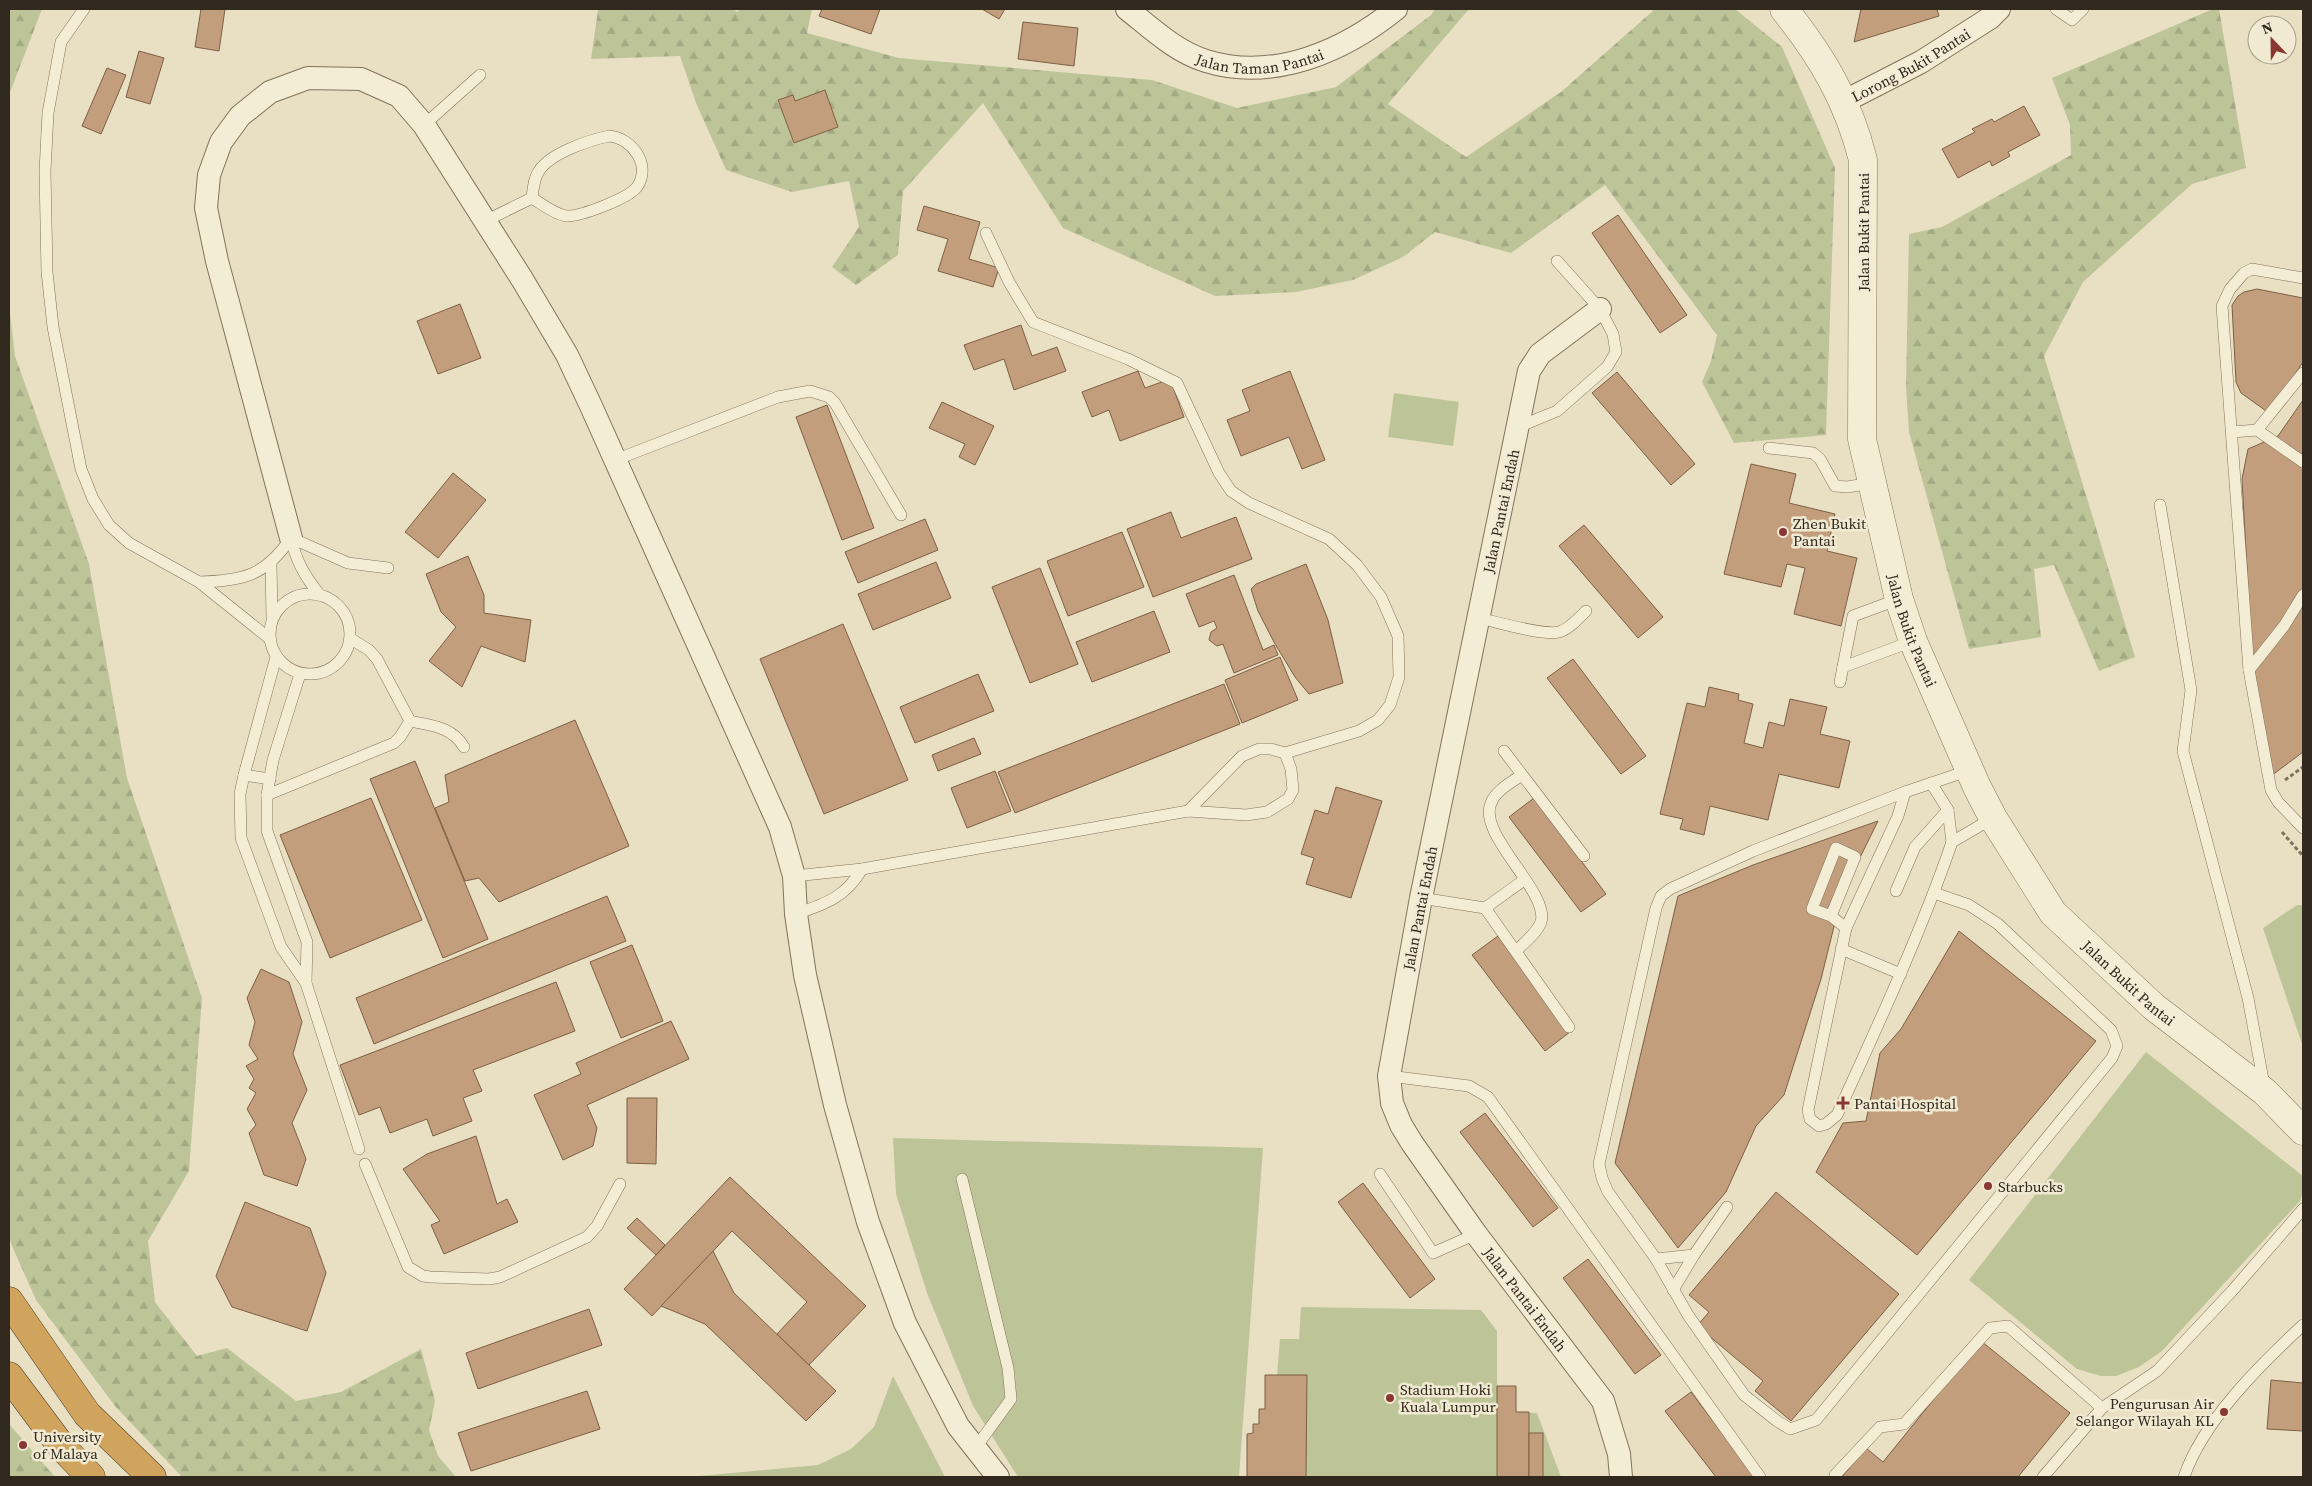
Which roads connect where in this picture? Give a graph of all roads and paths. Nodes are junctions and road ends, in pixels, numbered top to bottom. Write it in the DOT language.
graph roads {
  1 [pos="84,9"];
  2 [pos="1126,9"];
  3 [pos="1396,9"];
  4 [pos="1784,9"];
  5 [pos="1999,9"];
  6 [pos="2056,9"];
  7 [pos="2083,9"];
  8 [pos="480,75"];
  9 [pos="1845,101"];
  10 [pos="424,125"];
  11 [pos="532,198"];
  12 [pos="485,221"];
  13 [pos="986,233"];
  14 [pos="1557,261"];
  15 [pos="2303,278"];
  16 [pos="1600,309"];
  17 [pos="2303,373"];
  18 [pos="1518,427"];
  19 [pos="2257,430"];
  20 [pos="2232,432"];
  21 [pos="1769,448"];
  22 [pos="615,460"];
  23 [pos="2303,462"];
  24 [pos="1872,483"];
  25 [pos="2160,505"];
  26 [pos="901,515"];
  27 [pos="291,538"];
  28 [pos="271,564"];
  29 [pos="388,568"];
  30 [pos="199,582"];
  31 [pos="320,595"];
  32 [pos="2303,595"];
  33 [pos="1899,599"];
  34 [pos="1586,611"];
  35 [pos="1479,618"];
  36 [pos="272,620"];
  37 [pos="270,639"];
  38 [pos="351,639"];
  39 [pos="1913,641"];
  40 [pos="276,657"];
  41 [pos="1843,667"];
  42 [pos="2249,670"];
  43 [pos="300,674"];
  44 [pos="1840,682"];
  45 [pos="410,721"];
  46 [pos="464,747"];
  47 [pos="1504,750"];
  48 [pos="1285,753"];
  49 [pos="2303,767"];
  50 [pos="1970,770"];
  51 [pos="244,775"];
  52 [pos="1522,775"];
  53 [pos="270,779"];
  54 [pos="1931,782"];
  55 [pos="2271,790"];
  56 [pos="1905,792"];
  57 [pos="267,795"];
  58 [pos="1948,810"];
  59 [pos="1188,811"];
  60 [pos="1993,818"];
  61 [pos="2303,828"];
  62 [pos="1952,842"];
  63 [pos="1584,856"];
  64 [pos="862,869"];
  65 [pos="794,876"];
  66 [pos="1524,880"];
  67 [pos="1896,891"];
  68 [pos="1934,893"];
  69 [pos="1421,898"];
  70 [pos="1485,908"];
  71 [pos="796,914"];
  72 [pos="1831,916"];
  73 [pos="1846,928"];
  74 [pos="1841,949"];
  75 [pos="1516,951"];
  76 [pos="1900,974"];
  77 [pos="306,983"];
  78 [pos="1569,1027"];
  79 [pos="1389,1076"];
  80 [pos="2265,1092"];
  81 [pos="2303,1131"];
  82 [pos="359,1149"];
  83 [pos="364,1164"];
  84 [pos="1380,1174"];
  85 [pos="962,1179"];
  86 [pos="620,1184"];
  87 [pos="1727,1207"];
  88 [pos="2303,1209"];
  89 [pos="1476,1234"];
  90 [pos="1694,1255"];
  91 [pos="1656,1259"];
  92 [pos="1674,1290"];
  93 [pos="9,1301"];
  94 [pos="2303,1325"];
  95 [pos="9,1376"];
  96 [pos="2102,1408"];
  97 [pos="974,1450"];
  98 [pos="1835,1475"];
  99 [pos="91,1477"];
  100 [pos="152,1477"];
  101 [pos="998,1477"];
  102 [pos="1621,1477"];
  103 [pos="1760,1477"];
  104 [pos="2043,1477"];
  105 [pos="2184,1477"];
  1 -- 30 [label="lane"];
  2 -- 3 [label="street, Jalan Taman Pantai"];
  4 -- 9 [label="street, Jalan Bukit Pantai"];
  5 -- 9 [label="street, Lorong Bukit Pantai"];
  6 -- 7 [label="lane"];
  8 -- 10 [label="lane"];
  9 -- 24 [label="street, Jalan Bukit Pantai"];
  10 -- 12 [label="street"];
  10 -- 27 [label="street"];
  11 -- 11 [label="lane"];
  11 -- 12 [label="lane"];
  12 -- 22 [label="street"];
  13 -- 48 [label="lane"];
  14 -- 16 [label="lane"];
  15 -- 20 [label="lane"];
  16 -- 18 [label="street, Jalan Pantai Endah"];
  16 -- 18 [label="lane"];
  17 -- 19 [label="lane"];
  18 -- 35 [label="street, Jalan Pantai Endah"];
  19 -- 20 [label="lane"];
  19 -- 23 [label="lane"];
  20 -- 42 [label="lane"];
  21 -- 24 [label="lane"];
  22 -- 26 [label="lane"];
  22 -- 65 [label="street"];
  24 -- 33 [label="street, Jalan Bukit Pantai"];
  25 -- 80 [label="lane"];
  27 -- 28 [label="lane"];
  27 -- 29 [label="lane"];
  27 -- 31 [label="lane"];
  28 -- 30 [label="lane"];
  28 -- 36 [label="lane"];
  30 -- 37 [label="lane"];
  31 -- 36 [label="lane"];
  31 -- 38 [label="lane"];
  32 -- 42 [label="lane"];
  33 -- 39 [label="street, Jalan Bukit Pantai"];
  33 -- 41 [label="lane"];
  34 -- 35 [label="lane"];
  35 -- 69 [label="street, Jalan Pantai Endah"];
  36 -- 37 [label="lane"];
  37 -- 40 [label="lane"];
  38 -- 43 [label="lane"];
  38 -- 45 [label="lane"];
  39 -- 41 [label="lane"];
  39 -- 50 [label="street, Jalan Bukit Pantai"];
  40 -- 43 [label="lane"];
  40 -- 51 [label="lane"];
  41 -- 44 [label="lane"];
  42 -- 55 [label="lane"];
  43 -- 53 [label="lane"];
  45 -- 46 [label="lane"];
  45 -- 57 [label="lane"];
  47 -- 52 [label="lane"];
  48 -- 59 [label="lane"];
  48 -- 59 [label="lane"];
  49 -- 55 [label="path"];
  50 -- 54 [label="lane"];
  50 -- 60 [label="street, Jalan Bukit Pantai"];
  51 -- 53 [label="lane"];
  51 -- 77 [label="lane"];
  52 -- 63 [label="lane"];
  52 -- 66 [label="lane"];
  53 -- 57 [label="lane"];
  54 -- 56 [label="lane"];
  54 -- 58 [label="lane"];
  55 -- 61 [label="lane"];
  56 -- 73 [label="lane"];
  56 -- 91 [label="lane"];
  57 -- 77 [label="lane"];
  58 -- 62 [label="lane"];
  58 -- 67 [label="lane"];
  59 -- 64 [label="lane"];
  60 -- 62 [label="lane"];
  60 -- 80 [label="street, Jalan Bukit Pantai"];
  62 -- 68 [label="lane"];
  64 -- 65 [label="lane"];
  64 -- 71 [label="lane"];
  65 -- 71 [label="street"];
  66 -- 70 [label="lane"];
  66 -- 75 [label="lane"];
  68 -- 76 [label="lane"];
  68 -- 92 [label="lane"];
  69 -- 70 [label="lane"];
  69 -- 79 [label="street, Jalan Pantai Endah"];
  70 -- 75 [label="lane"];
  71 -- 97 [label="street"];
  72 -- 72 [label="lane"];
  72 -- 73 [label="lane"];
  73 -- 74 [label="lane"];
  74 -- 76 [label="lane"];
  74 -- 76 [label="lane"];
  75 -- 78 [label="lane"];
  77 -- 82 [label="lane"];
  79 -- 89 [label="street, Jalan Pantai Endah"];
  79 -- 103 [label="lane"];
  80 -- 81 [label="street, Jalan Bukit Pantai"];
  83 -- 86 [label="lane"];
  84 -- 89 [label="lane"];
  85 -- 97 [label="lane"];
  87 -- 90 [label="lane"];
  88 -- 96 [label="lane"];
  89 -- 102 [label="street, Jalan Pantai Endah"];
  90 -- 91 [label="lane"];
  90 -- 92 [label="lane"];
  91 -- 92 [label="lane"];
  93 -- 100 [label="highway"];
  94 -- 105 [label="lane"];
  95 -- 99 [label="highway"];
  96 -- 98 [label="lane"];
  96 -- 104 [label="lane"];
  97 -- 101 [label="street"];
}
